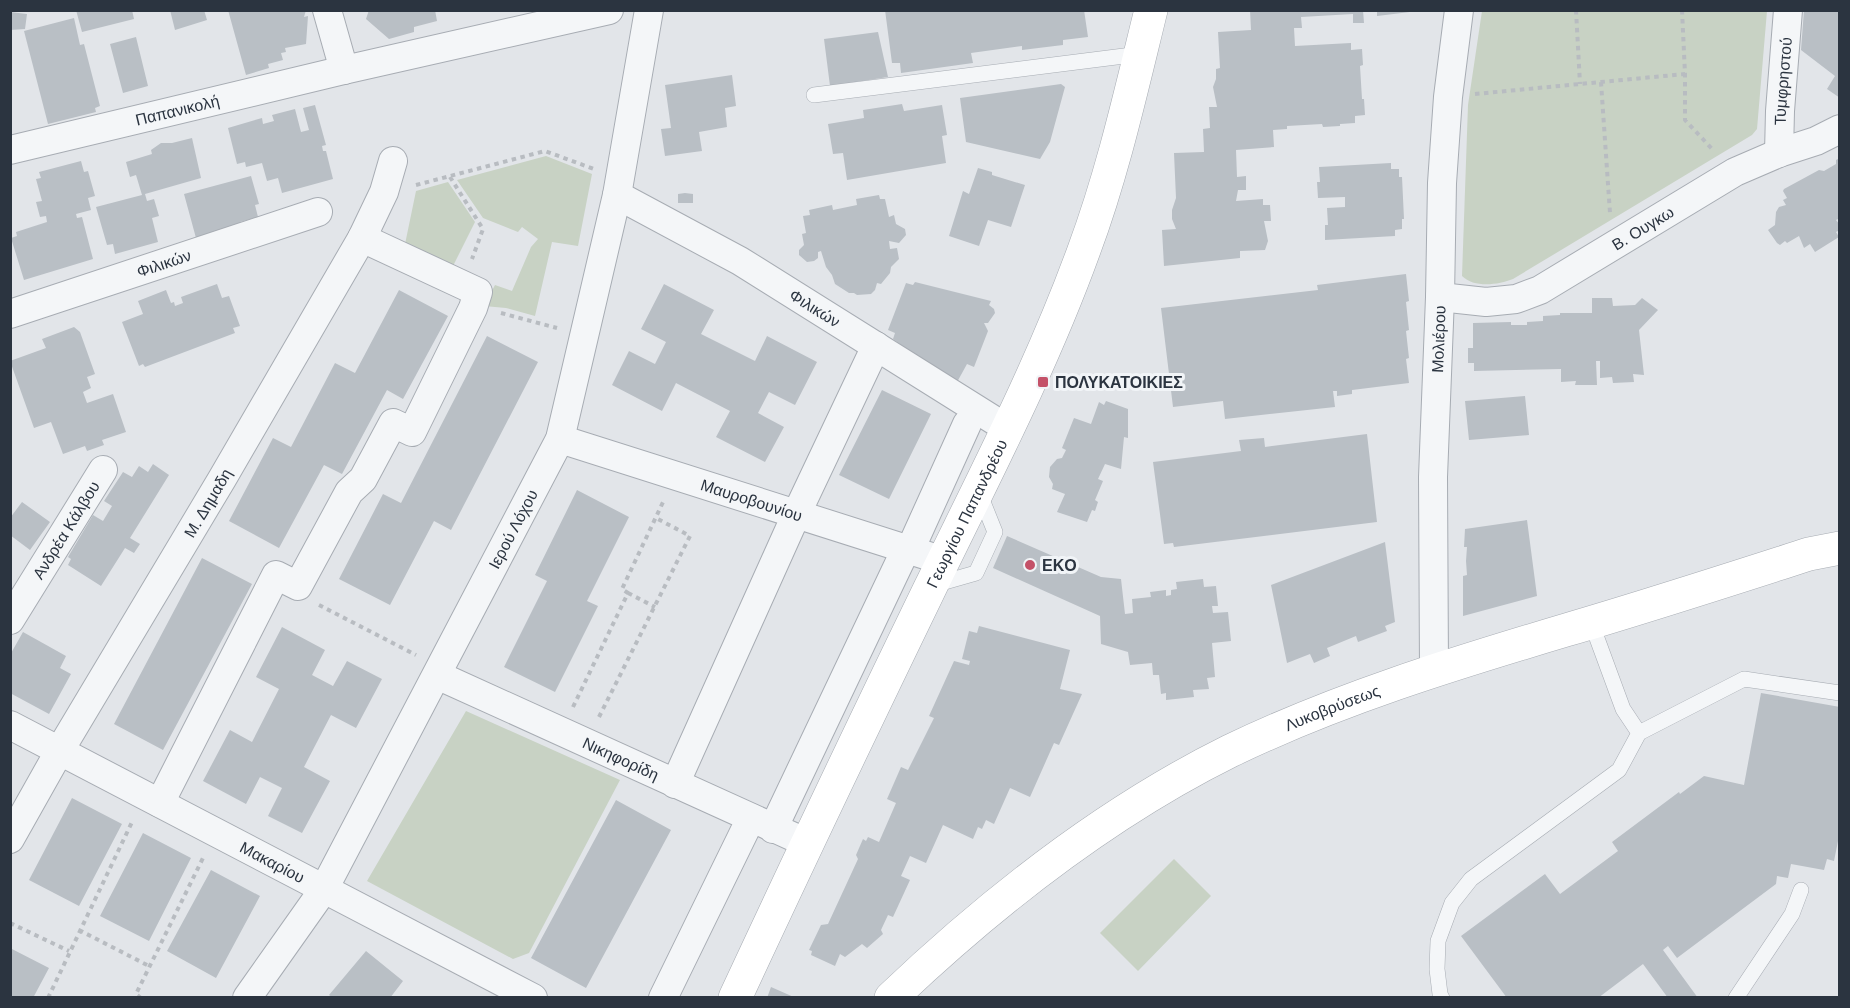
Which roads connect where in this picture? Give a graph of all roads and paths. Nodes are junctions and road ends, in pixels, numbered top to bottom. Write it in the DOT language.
graph roads {
  1 [pos="327,10"];
  2 [pos="609,10"];
  3 [pos="649,10"];
  4 [pos="1151,10"];
  5 [pos="1459,10"];
  6 [pos="1576,10"];
  7 [pos="1682,10"];
  8 [pos="1788,10"];
  9 [pos="1140,54"];
  10 [pos="344,70"];
  11 [pos="1685,74"];
  12 [pos="1601,82"];
  13 [pos="1580,84"];
  14 [pos="814,95"];
  15 [pos="1448,97"];
  16 [pos="1839,129"];
  17 [pos="1693,131"];
  18 [pos="10,150"];
  19 [pos="1779,153"];
  20 [pos="393,161"];
  21 [pos="450,177"];
  22 [pos="619,187"];
  23 [pos="384,192"];
  24 [pos="318,212"];
  25 [pos="362,238"];
  26 [pos="1612,247"];
  27 [pos="468,296"];
  28 [pos="1440,297"];
  29 [pos="10,314"];
  30 [pos="584,336"];
  31 [pos="876,346"];
  32 [pos="967,424"];
  33 [pos="1008,429"];
  34 [pos="560,440"];
  35 [pos="102,470"];
  36 [pos="675,477"];
  37 [pos="796,515"];
  38 [pos="656,518"];
  39 [pos="1839,548"];
  40 [pos="908,549"];
  41 [pos="937,573"];
  42 [pos="298,586"];
  43 [pos="628,593"];
  44 [pos="655,607"];
  45 [pos="10,620"];
  46 [pos="1591,622"];
  47 [pos="1434,669"];
  48 [pos="439,671"];
  49 [pos="1839,693"];
  50 [pos="10,725"];
  51 [pos="1639,733"];
  52 [pos="573,737"];
  53 [pos="60,750"];
  54 [pos="675,784"];
  55 [pos="152,800"];
  56 [pos="762,824"];
  57 [pos="216,833"];
  58 [pos="10,839"];
  59 [pos="807,843"];
  60 [pos="324,889"];
  61 [pos="1802,890"];
  62 [pos="10,923"];
  63 [pos="79,930"];
  64 [pos="69,951"];
  65 [pos="149,966"];
  66 [pos="514,993"];
  67 [pos="48,998"];
  68 [pos="141,998"];
  69 [pos="248,998"];
  70 [pos="663,998"];
  71 [pos="735,998"];
  72 [pos="891,998"];
  73 [pos="1442,998"];
  74 [pos="1736,998"];
  1 -- 10 [label="street"];
  2 -- 10 [label="street, Παπανικολή"];
  3 -- 22 [label="street, Ιερού Λόχου"];
  4 -- 9 [label="main road, Γεωργίου Παπανδρέου"];
  5 -- 15 [label="street, Μολιέρου"];
  6 -- 13 [label="path"];
  7 -- 11 [label="path"];
  8 -- 19 [label="street, Τυμφρηστού"];
  9 -- 14 [label="lane"];
  9 -- 33 [label="main road, Γεωργίου Παπανδρέου"];
  10 -- 18 [label="street, Παπανικολή"];
  11 -- 12 [label="path"];
  11 -- 17 [label="path"];
  12 -- 13 [label="path"];
  12 -- 26 [label="path"];
  13 -- 15 [label="path"];
  15 -- 28 [label="street, Μολιέρου"];
  16 -- 19 [label="street, Β. Ουγκω"];
  19 -- 26 [label="street, Β. Ουγκω"];
  20 -- 23 [label="street, Μ. Δημαδη"];
  21 -- 22 [label="path"];
  21 -- 23 [label="path"];
  21 -- 27 [label="path"];
  22 -- 30 [label="street, Ιερού Λόχου"];
  22 -- 31 [label="street, Φιλικών"];
  23 -- 25 [label="street, Μ. Δημαδη"];
  24 -- 29 [label="street, Φιλικών"];
  25 -- 27 [label="street"];
  25 -- 53 [label="street, Μ. Δημαδη"];
  26 -- 28 [label="street, Β. Ουγκω"];
  27 -- 30 [label="path"];
  27 -- 42 [label="street"];
  28 -- 47 [label="street, Μολιέρου"];
  30 -- 34 [label="street, Ιερού Λόχου"];
  31 -- 33 [label="street, Φιλικών"];
  31 -- 37 [label="street"];
  32 -- 40 [label="street"];
  33 -- 41 [label="main road, Γεωργίου Παπανδρέου"];
  34 -- 36 [label="street, Μαυροβουνίου"];
  34 -- 48 [label="street, Ιερού Λόχου"];
  35 -- 45 [label="street, Ανδρέα Κάλβου"];
  36 -- 37 [label="street, Μαυροβουνίου"];
  36 -- 38 [label="path"];
  37 -- 40 [label="street, Μαυροβουνίου"];
  37 -- 54 [label="street"];
  38 -- 43 [label="path"];
  38 -- 44 [label="path"];
  39 -- 46 [label="main road, Λυκοβρύσεως"];
  40 -- 41 [label="street, Μαυροβουνίου"];
  40 -- 56 [label="street"];
  41 -- 59 [label="main road, Γεωργίου Παπανδρέου"];
  42 -- 48 [label="path"];
  42 -- 55 [label="street"];
  43 -- 44 [label="path"];
  43 -- 52 [label="path"];
  44 -- 52 [label="path"];
  46 -- 47 [label="main road, Λυκοβρύσεως"];
  46 -- 51 [label="lane"];
  47 -- 72 [label="main road, Λυκοβρύσεως"];
  48 -- 52 [label="street, Νικηφορίδη"];
  48 -- 60 [label="street, Ιερού Λόχου"];
  49 -- 51 [label="lane"];
  50 -- 53 [label="street, Μακαρίου"];
  51 -- 73 [label="lane"];
  52 -- 54 [label="street, Νικηφορίδη"];
  53 -- 55 [label="street, Μακαρίου"];
  53 -- 58 [label="street, Μ. Δημαδη"];
  54 -- 56 [label="street, Νικηφορίδη"];
  55 -- 57 [label="street, Μακαρίου"];
  55 -- 63 [label="path"];
  56 -- 59 [label="street, Νικηφορίδη"];
  56 -- 70 [label="street"];
  57 -- 60 [label="street, Μακαρίου"];
  57 -- 65 [label="path"];
  59 -- 71 [label="main road, Γεωργίου Παπανδρέου"];
  60 -- 66 [label="street, Μακαρίου"];
  60 -- 69 [label="street, Ιερού Λόχου"];
  61 -- 74 [label="lane"];
  62 -- 64 [label="path"];
  63 -- 64 [label="path"];
  63 -- 65 [label="path"];
  64 -- 67 [label="path"];
  65 -- 68 [label="path"];
}
